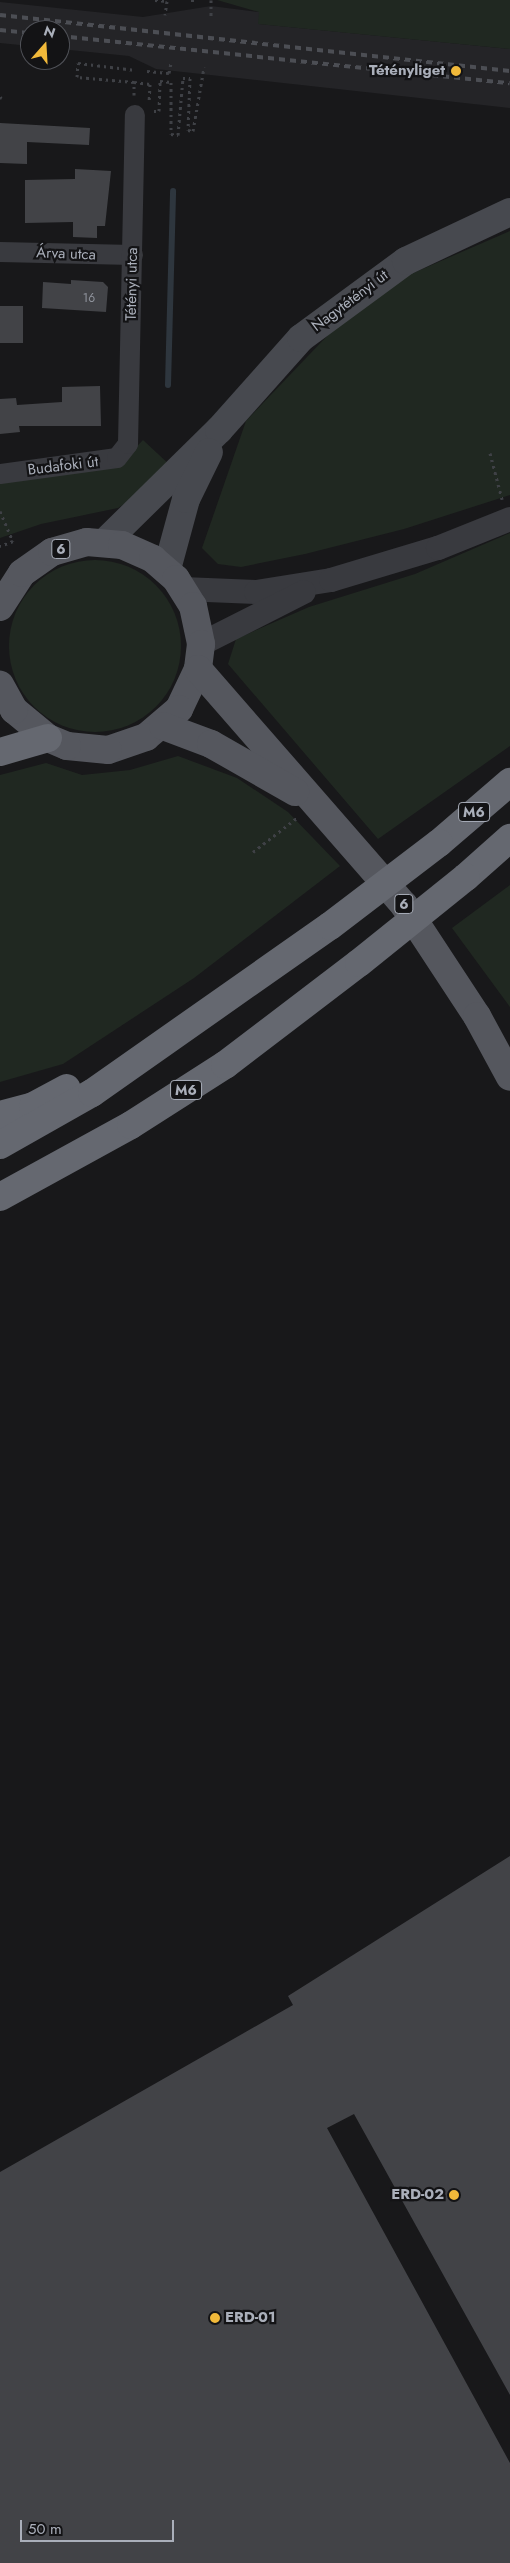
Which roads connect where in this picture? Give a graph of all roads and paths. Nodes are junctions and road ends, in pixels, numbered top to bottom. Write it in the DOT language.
graph roads {
  1 [pos="155,0"];
  2 [pos="191,0"];
  3 [pos="198,0"];
  4 [pos="211,0"];
  5 [pos="165,14"];
  6 [pos="211,19"];
  7 [pos="170,63"];
  8 [pos="204,67"];
  9 [pos="136,70"];
  10 [pos="147,71"];
  11 [pos="142,113"];
  12 [pos="510,212"];
  13 [pos="0,252"];
  14 [pos="133,256"];
  15 [pos="219,430"];
  16 [pos="124,452"];
  17 [pos="490,453"];
  18 [pos="0,474"];
  19 [pos="0,511"];
  20 [pos="509,519"];
  21 [pos="106,542"];
  22 [pos="0,546"];
  23 [pos="11,572"];
  24 [pos="175,579"];
  25 [pos="331,580"];
  26 [pos="0,607"];
  27 [pos="199,657"];
  28 [pos="0,685"];
  29 [pos="163,726"];
  30 [pos="48,738"];
  31 [pos="0,752"];
  32 [pos="510,782"];
  33 [pos="316,804"];
  34 [pos="505,844"];
  35 [pos="253,852"];
  36 [pos="191,1026"];
  37 [pos="510,1077"];
  38 [pos="0,1115"];
  39 [pos="0,1145"];
  40 [pos="0,1197"];
  1 -- 5 [label="path"];
  2 -- 3 [label="path"];
  4 -- 6 [label="path"];
  7 -- 10 [label="path"];
  8 -- 11 [label="path"];
  9 -- 11 [label="path"];
  11 -- 14 [label="street, Tétényi utca"];
  12 -- 15 [label="main road, Nagytétényi út"];
  13 -- 14 [label="street, Árva utca"];
  14 -- 16 [label="street, Tétényi utca"];
  15 -- 21 [label="main road, Nagytétényi út"];
  15 -- 24 [label="main road, Nagytétényi út"];
  16 -- 18 [label="street, Budafoki út"];
  17 -- 20 [label="path"];
  19 -- 22 [label="path"];
  20 -- 25 [label="street"];
  21 -- 23 [label="main road, 6"];
  21 -- 24 [label="main road, 6"];
  23 -- 26 [label="main road, 6"];
  24 -- 25 [label="street"];
  24 -- 27 [label="main road, 6"];
  25 -- 27 [label="street"];
  27 -- 29 [label="main road"];
  27 -- 33 [label="main road, 6"];
  28 -- 30 [label="main road"];
  29 -- 30 [label="main road"];
  29 -- 33 [label="main road, 6"];
  30 -- 31 [label="highway"];
  32 -- 36 [label="highway, M6, bridge"];
  33 -- 35 [label="path"];
  33 -- 37 [label="main road, 6"];
  34 -- 40 [label="highway, M6, bridge"];
  36 -- 38 [label="highway"];
  36 -- 39 [label="highway, M6"];
}
